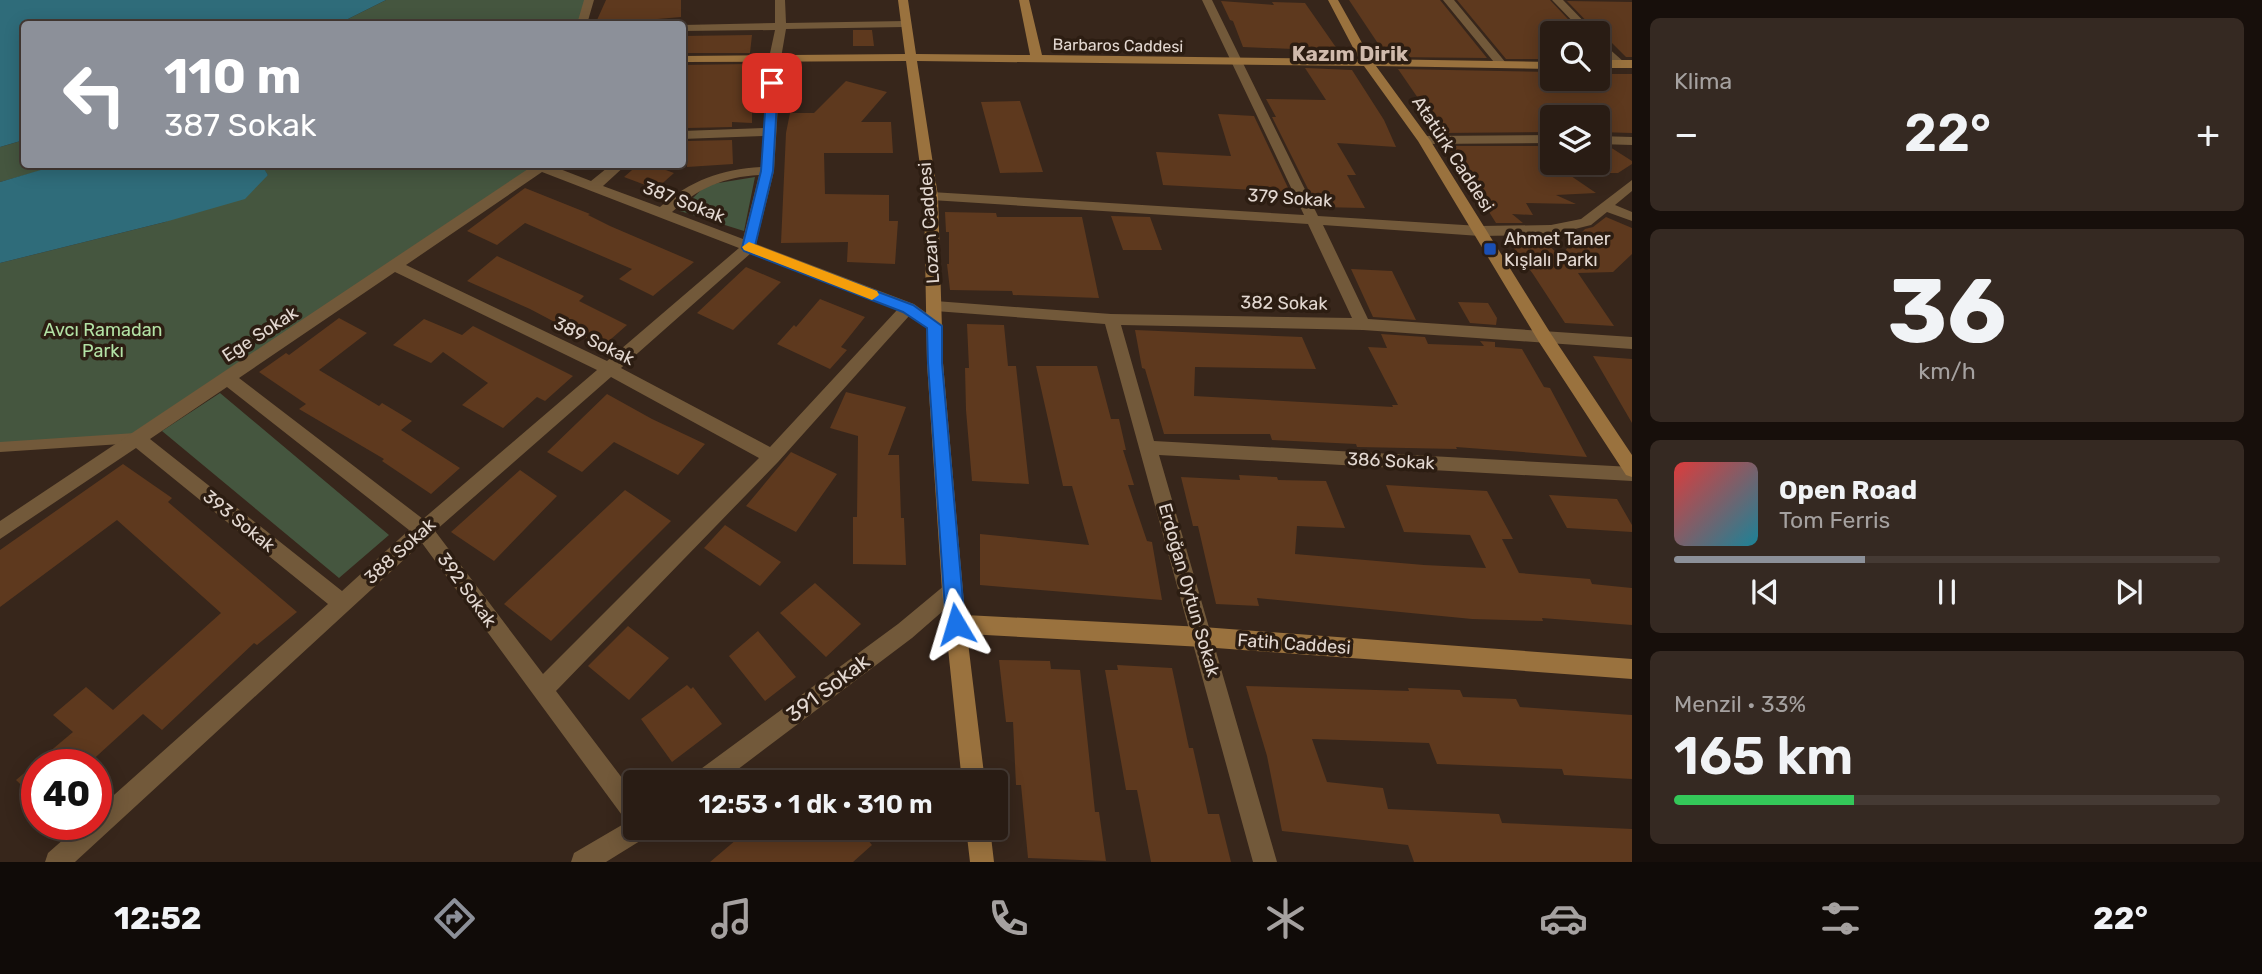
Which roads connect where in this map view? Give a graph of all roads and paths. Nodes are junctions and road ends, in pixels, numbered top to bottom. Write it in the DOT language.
graph roads {
  1 [pos="589,0"];
  2 [pos="780,0"];
  3 [pos="903,0"];
  4 [pos="1024,0"];
  5 [pos="1207,0"];
  6 [pos="1333,0"];
  7 [pos="1448,0"];
  8 [pos="1557,0"];
  9 [pos="583,21"];
  10 [pos="1578,21"];
  11 [pos="905,24"];
  12 [pos="781,28"];
  13 [pos="686,29"];
  14 [pos="1610,51"];
  15 [pos="909,57"];
  16 [pos="775,58"];
  17 [pos="686,59"];
  18 [pos="1037,59"];
  19 [pos="1236,63"];
  20 [pos="1368,64"];
  21 [pos="1626,64"];
  22 [pos="1502,65"];
  23 [pos="1540,65"];
  24 [pos="768,132"];
  25 [pos="686,135"];
  26 [pos="1540,139"];
  27 [pos="1424,140"];
  28 [pos="1610,140"];
  29 [pos="1632,141"];
  30 [pos="534,168"];
  31 [pos="542,168"];
  32 [pos="616,168"];
  33 [pos="767,171"];
  34 [pos="1632,184"];
  35 [pos="592,188"];
  36 [pos="931,196"];
  37 [pos="1608,207"];
  38 [pos="661,214"];
  39 [pos="1632,217"];
  40 [pos="1311,219"];
  41 [pos="1480,231"];
  42 [pos="748,248"];
  43 [pos="396,266"];
  44 [pos="935,306"];
  45 [pos="908,308"];
  46 [pos="1111,319"];
  47 [pos="1363,324"];
  48 [pos="935,326"];
  49 [pos="1545,338"];
  50 [pos="1632,342"];
  51 [pos="610,369"];
  52 [pos="227,378"];
  53 [pos="136,438"];
  54 [pos="0,447"];
  55 [pos="1150,448"];
  56 [pos="772,457"];
  57 [pos="1632,472"];
  58 [pos="423,530"];
  59 [pos="0,531"];
  60 [pos="952,591"];
  61 [pos="342,603"];
  62 [pos="956,624"];
  63 [pos="1203,637"];
  64 [pos="1632,669"];
  65 [pos="541,690"];
  66 [pos="718,770"];
  67 [pos="972,770"];
  68 [pos="623,798"];
  69 [pos="623,838"];
  70 [pos="979,840"];
  71 [pos="57,862"];
  72 [pos="583,862"];
  73 [pos="982,862"];
  74 [pos="1265,862"];
  1 -- 9 [label="street"];
  2 -- 12 [label="street"];
  3 -- 11 [label="street, Lozan Caddesi"];
  4 -- 18 [label="street"];
  5 -- 19 [label="street"];
  6 -- 20 [label="street, Atatürk Caddesi"];
  7 -- 22 [label="street"];
  8 -- 10 [label="street"];
  11 -- 12 [label="street"];
  11 -- 15 [label="street, Lozan Caddesi"];
  12 -- 13 [label="street"];
  12 -- 16 [label="street"];
  14 -- 21 [label="street"];
  15 -- 16 [label="street, Barbaros Caddesi"];
  15 -- 18 [label="street, Barbaros Caddesi"];
  15 -- 36 [label="street, Lozan Caddesi"];
  16 -- 17 [label="street, Barbaros Caddesi"];
  16 -- 24 [label="street"];
  18 -- 19 [label="street, Barbaros Caddesi"];
  19 -- 20 [label="street, Barbaros Caddesi"];
  19 -- 40 [label="street"];
  20 -- 22 [label="street, Barbaros Caddesi"];
  20 -- 27 [label="street, Atatürk Caddesi"];
  22 -- 23 [label="street, Barbaros Caddesi"];
  24 -- 25 [label="street"];
  24 -- 33 [label="street"];
  26 -- 27 [label="street"];
  27 -- 41 [label="street, Atatürk Caddesi"];
  28 -- 29 [label="street"];
  30 -- 43 [label="street, Ege Sokak"];
  31 -- 35 [label="street, 387 Sokak"];
  32 -- 35 [label="street"];
  33 -- 38 [label="street"];
  33 -- 42 [label="street"];
  34 -- 37 [label="street, 379 Sokak"];
  35 -- 38 [label="street, 387 Sokak"];
  36 -- 40 [label="street, 379 Sokak"];
  36 -- 44 [label="street, Lozan Caddesi"];
  37 -- 39 [label="street"];
  37 -- 41 [label="street, 379 Sokak"];
  38 -- 42 [label="street, 387 Sokak"];
  40 -- 41 [label="street, 379 Sokak"];
  40 -- 47 [label="street"];
  41 -- 49 [label="street, Atatürk Caddesi"];
  42 -- 45 [label="street, 387 Sokak"];
  42 -- 51 [label="street, 388 Sokak"];
  43 -- 51 [label="street, 389 Sokak"];
  43 -- 52 [label="street, Ege Sokak"];
  44 -- 46 [label="street, 382 Sokak"];
  44 -- 48 [label="street, Lozan Caddesi"];
  45 -- 48 [label="street, 387 Sokak"];
  45 -- 56 [label="street"];
  46 -- 47 [label="street, 382 Sokak"];
  46 -- 55 [label="street, Erdoğan Oytun Sokak"];
  47 -- 49 [label="street, 382 Sokak"];
  48 -- 60 [label="street, Lozan Caddesi"];
  49 -- 50 [label="street, 382 Sokak"];
  49 -- 57 [label="street, Atatürk Caddesi"];
  51 -- 56 [label="street, 389 Sokak"];
  51 -- 58 [label="street, 388 Sokak"];
  52 -- 53 [label="street, Ege Sokak"];
  52 -- 58 [label="street, 392 Sokak"];
  53 -- 54 [label="lane"];
  53 -- 59 [label="street, Ege Sokak"];
  53 -- 61 [label="street, 393 Sokak"];
  55 -- 57 [label="street, 386 Sokak"];
  55 -- 63 [label="street, Erdoğan Oytun Sokak"];
  56 -- 65 [label="street"];
  58 -- 61 [label="street, 388 Sokak"];
  58 -- 65 [label="street, 392 Sokak"];
  60 -- 62 [label="street, Lozan Caddesi"];
  60 -- 66 [label="street, 391 Sokak"];
  61 -- 71 [label="street, 388 Sokak"];
  62 -- 63 [label="street, Fatih Caddesi"];
  62 -- 67 [label="street, Lozan Caddesi"];
  63 -- 64 [label="street, Fatih Caddesi"];
  63 -- 74 [label="street, Erdoğan Oytun Sokak"];
  65 -- 68 [label="street, 392 Sokak"];
  69 -- 72 [label="street"];
  70 -- 73 [label="street"];
}
